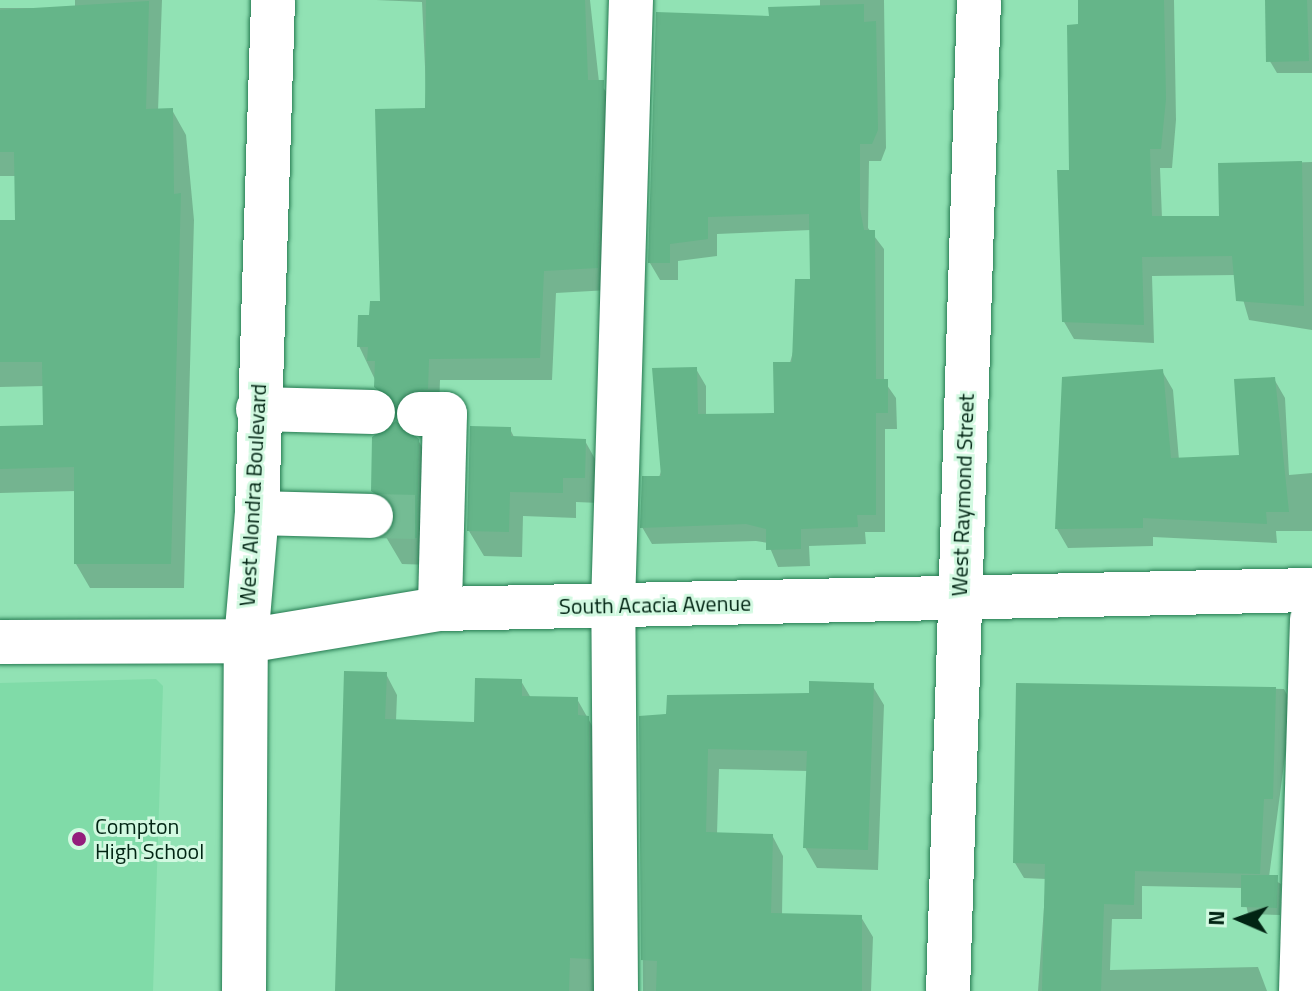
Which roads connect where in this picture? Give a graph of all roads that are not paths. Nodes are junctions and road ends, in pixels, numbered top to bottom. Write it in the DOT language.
graph roads {
  1 [pos="273,0"];
  2 [pos="631,0"];
  3 [pos="979,0"];
  4 [pos="258,409"];
  5 [pos="373,412"];
  6 [pos="419,414"];
  7 [pos="257,513"];
  8 [pos="371,516"];
  9 [pos="1312,590"];
  10 [pos="960,599"];
  11 [pos="613,606"];
  12 [pos="440,609"];
  13 [pos="1312,619"];
  14 [pos="246,641"];
  15 [pos="0,642"];
  16 [pos="244,991"];
  17 [pos="616,991"];
  18 [pos="948,991"];
  19 [pos="1301,991"];
  1 -- 4 [label="street, West Alondra Boulevard"];
  2 -- 11 [label="street"];
  3 -- 10 [label="street, West Raymond Street"];
  4 -- 5 [label="street"];
  4 -- 7 [label="street, West Alondra Boulevard"];
  6 -- 12 [label="street"];
  7 -- 8 [label="street"];
  7 -- 14 [label="street, West Alondra Boulevard"];
  9 -- 10 [label="street, South Acacia Avenue"];
  10 -- 11 [label="street, South Acacia Avenue"];
  10 -- 18 [label="street, West Raymond Street"];
  11 -- 12 [label="street, South Acacia Avenue"];
  11 -- 17 [label="street"];
  12 -- 14 [label="street, South Acacia Avenue"];
  13 -- 19 [label="street"];
  14 -- 15 [label="street, South Acacia Avenue"];
  14 -- 16 [label="street, West Alondra Boulevard"];
}
